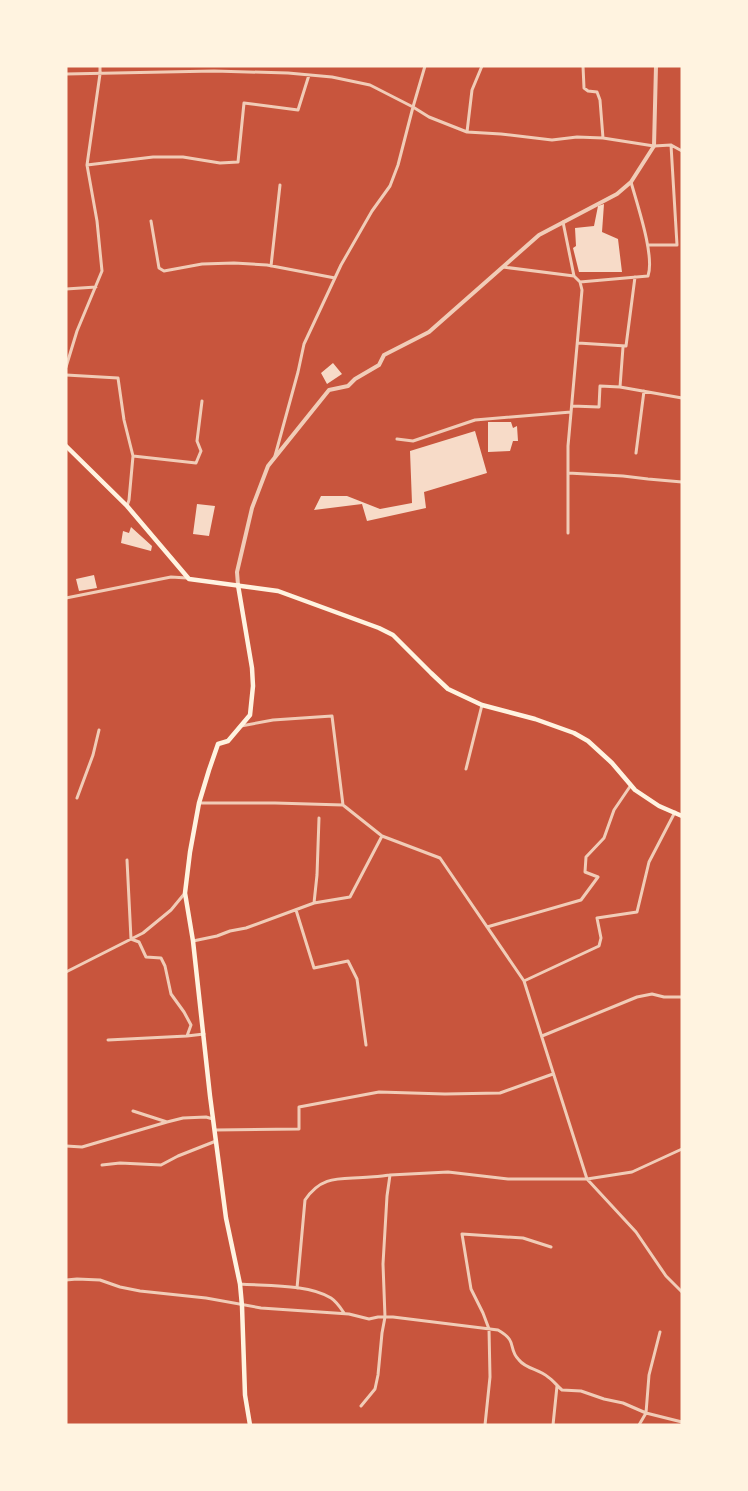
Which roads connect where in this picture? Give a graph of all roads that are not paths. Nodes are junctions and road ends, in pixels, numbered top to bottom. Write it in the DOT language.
graph roads {
  1 [pos="100,66"];
  2 [pos="425,66"];
  3 [pos="482,66"];
  4 [pos="583,66"];
  5 [pos="656,66"];
  6 [pos="66,74"];
  7 [pos="100,74"];
  8 [pos="309,75"];
  9 [pos="413,106"];
  10 [pos="467,132"];
  11 [pos="603,138"];
  12 [pos="671,145"];
  13 [pos="654,146"];
  14 [pos="682,151"];
  15 [pos="87,165"];
  16 [pos="632,182"];
  17 [pos="280,185"];
  18 [pos="151,221"];
  19 [pos="563,222"];
  20 [pos="648,245"];
  21 [pos="271,266"];
  22 [pos="503,267"];
  23 [pos="574,276"];
  24 [pos="635,277"];
  25 [pos="335,278"];
  26 [pos="580,282"];
  27 [pos="96,287"];
  28 [pos="66,290"];
  29 [pos="577,343"];
  30 [pos="623,346"];
  31 [pos="66,367"];
  32 [pos="66,375"];
  33 [pos="620,387"];
  34 [pos="644,391"];
  35 [pos="682,398"];
  36 [pos="202,401"];
  37 [pos="572,406"];
  38 [pos="571,412"];
  39 [pos="397,439"];
  40 [pos="66,446"];
  41 [pos="636,453"];
  42 [pos="133,456"];
  43 [pos="273,459"];
  44 [pos="568,472"];
  45 [pos="682,482"];
  46 [pos="127,506"];
  47 [pos="568,533"];
  48 [pos="189,579"];
  49 [pos="238,585"];
  50 [pos="66,598"];
  51 [pos="482,705"];
  52 [pos="242,726"];
  53 [pos="99,730"];
  54 [pos="466,769"];
  55 [pos="631,785"];
  56 [pos="77,798"];
  57 [pos="199,803"];
  58 [pos="343,805"];
  59 [pos="675,812"];
  60 [pos="682,816"];
  61 [pos="319,818"];
  62 [pos="382,837"];
  63 [pos="127,861"];
  64 [pos="185,893"];
  65 [pos="314,903"];
  66 [pos="296,910"];
  67 [pos="487,927"];
  68 [pos="131,939"];
  69 [pos="193,941"];
  70 [pos="66,972"];
  71 [pos="525,981"];
  72 [pos="682,997"];
  73 [pos="204,1034"];
  74 [pos="187,1036"];
  75 [pos="542,1036"];
  76 [pos="108,1040"];
  77 [pos="366,1045"];
  78 [pos="554,1074"];
  79 [pos="133,1111"];
  80 [pos="213,1119"];
  81 [pos="167,1122"];
  82 [pos="215,1130"];
  83 [pos="216,1141"];
  84 [pos="66,1146"];
  85 [pos="682,1149"];
  86 [pos="102,1165"];
  87 [pos="390,1175"];
  88 [pos="586,1179"];
  89 [pos="550,1247"];
  90 [pos="66,1280"];
  91 [pos="240,1284"];
  92 [pos="297,1288"];
  93 [pos="682,1292"];
  94 [pos="242,1305"];
  95 [pos="344,1314"];
  96 [pos="386,1317"];
  97 [pos="489,1329"];
  98 [pos="660,1332"];
  99 [pos="557,1386"];
  100 [pos="361,1406"];
  101 [pos="646,1413"];
  102 [pos="682,1422"];
  103 [pos="250,1425"];
  104 [pos="485,1425"];
  105 [pos="553,1425"];
  106 [pos="639,1425"];
  1 -- 7 [label="street"];
  2 -- 9 [label="street"];
  3 -- 10 [label="street"];
  4 -- 11 [label="street"];
  5 -- 13 [label="street"];
  6 -- 7 [label="street"];
  7 -- 8 [label="street"];
  7 -- 15 [label="street"];
  8 -- 9 [label="street"];
  8 -- 15 [label="street"];
  9 -- 10 [label="street"];
  9 -- 25 [label="street"];
  10 -- 11 [label="street"];
  11 -- 13 [label="street"];
  12 -- 13 [label="street"];
  12 -- 14 [label="street"];
  12 -- 20 [label="street"];
  13 -- 16 [label="street"];
  15 -- 27 [label="street"];
  16 -- 19 [label="street"];
  16 -- 20 [label="street"];
  17 -- 21 [label="street"];
  18 -- 21 [label="street"];
  19 -- 22 [label="street"];
  19 -- 23 [label="street"];
  20 -- 24 [label="street"];
  21 -- 25 [label="street"];
  22 -- 23 [label="street"];
  22 -- 43 [label="street"];
  23 -- 26 [label="street"];
  24 -- 26 [label="street"];
  24 -- 30 [label="street"];
  25 -- 43 [label="street"];
  26 -- 29 [label="street"];
  27 -- 28 [label="street"];
  27 -- 31 [label="street"];
  29 -- 30 [label="street"];
  29 -- 37 [label="street"];
  30 -- 33 [label="street"];
  32 -- 42 [label="street"];
  33 -- 34 [label="street"];
  33 -- 37 [label="street"];
  34 -- 35 [label="street"];
  34 -- 41 [label="street"];
  36 -- 42 [label="street"];
  37 -- 38 [label="street"];
  38 -- 39 [label="street"];
  38 -- 44 [label="street"];
  40 -- 46 [label="main road"];
  42 -- 46 [label="street"];
  43 -- 49 [label="street"];
  44 -- 45 [label="street"];
  44 -- 47 [label="street"];
  46 -- 48 [label="main road"];
  48 -- 49 [label="main road"];
  48 -- 50 [label="street"];
  49 -- 51 [label="main road"];
  49 -- 52 [label="main road"];
  51 -- 54 [label="street"];
  51 -- 55 [label="main road"];
  52 -- 57 [label="main road"];
  52 -- 58 [label="street"];
  53 -- 56 [label="street"];
  55 -- 59 [label="main road"];
  55 -- 67 [label="street"];
  57 -- 58 [label="street"];
  57 -- 64 [label="main road"];
  58 -- 62 [label="street"];
  59 -- 60 [label="main road"];
  59 -- 71 [label="street"];
  61 -- 65 [label="street"];
  62 -- 65 [label="street"];
  62 -- 67 [label="street"];
  63 -- 68 [label="street"];
  64 -- 68 [label="street"];
  64 -- 69 [label="main road"];
  65 -- 66 [label="street"];
  66 -- 69 [label="street"];
  66 -- 77 [label="street"];
  67 -- 71 [label="street"];
  68 -- 70 [label="street"];
  68 -- 74 [label="street"];
  69 -- 73 [label="main road"];
  71 -- 75 [label="street"];
  72 -- 75 [label="street"];
  73 -- 74 [label="street"];
  73 -- 80 [label="main road"];
  74 -- 76 [label="street"];
  75 -- 78 [label="street"];
  78 -- 82 [label="street"];
  78 -- 88 [label="street"];
  79 -- 81 [label="street"];
  80 -- 81 [label="street"];
  80 -- 82 [label="main road"];
  81 -- 84 [label="street"];
  82 -- 83 [label="main road"];
  83 -- 86 [label="street"];
  83 -- 91 [label="main road"];
  85 -- 88 [label="street"];
  87 -- 88 [label="street"];
  87 -- 92 [label="street"];
  87 -- 96 [label="street"];
  88 -- 93 [label="street"];
  89 -- 97 [label="street"];
  90 -- 94 [label="street"];
  91 -- 92 [label="street"];
  91 -- 94 [label="main road"];
  92 -- 95 [label="street"];
  94 -- 95 [label="street"];
  94 -- 103 [label="main road"];
  95 -- 96 [label="street"];
  96 -- 97 [label="street"];
  96 -- 100 [label="street"];
  97 -- 99 [label="street"];
  97 -- 104 [label="street"];
  98 -- 101 [label="street"];
  99 -- 101 [label="street"];
  99 -- 105 [label="street"];
  101 -- 102 [label="street"];
  101 -- 106 [label="street"];
}
